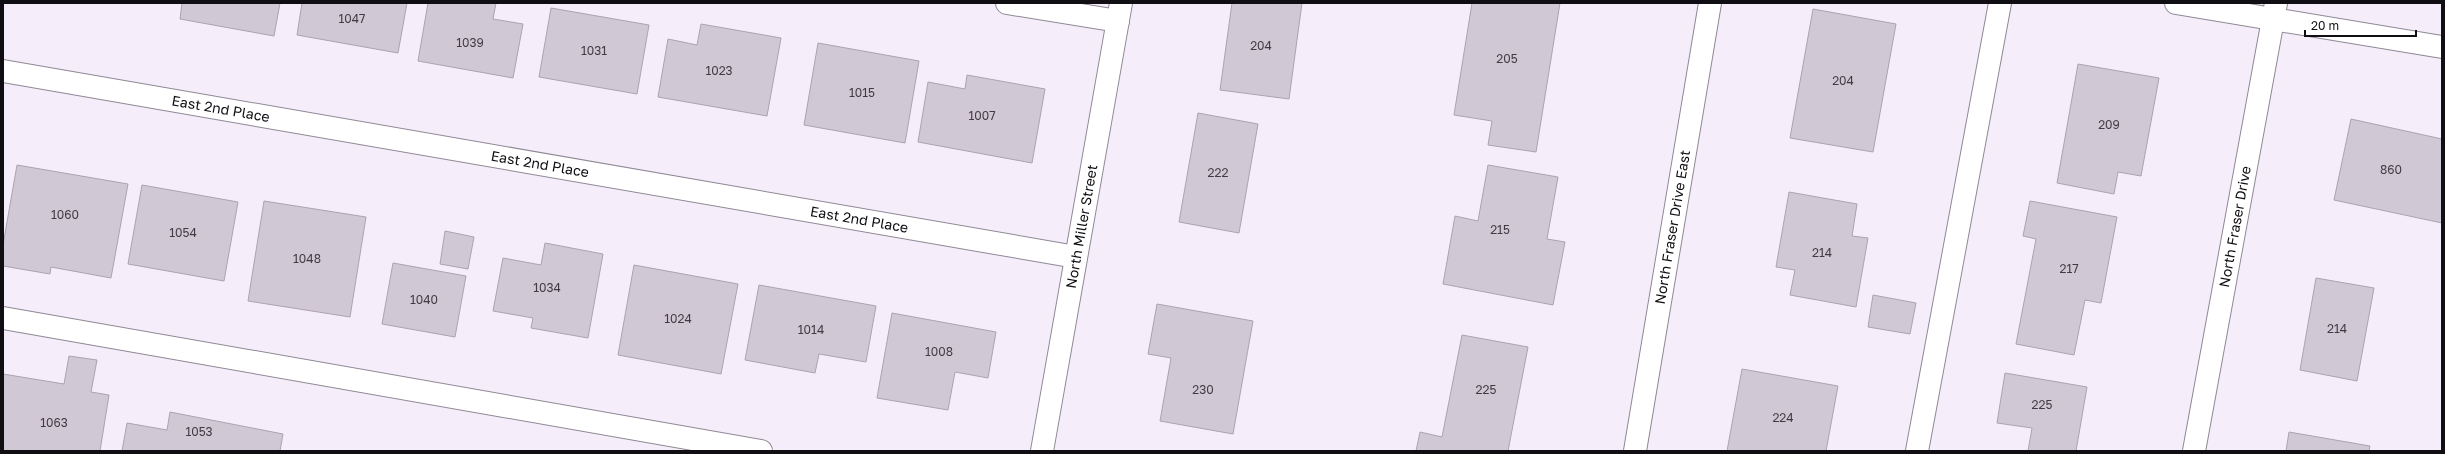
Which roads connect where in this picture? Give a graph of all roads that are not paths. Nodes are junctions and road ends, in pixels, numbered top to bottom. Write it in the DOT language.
graph roads {
  1 [pos="1007,3"];
  2 [pos="1710,3"];
  3 [pos="2000,3"];
  4 [pos="2176,3"];
  5 [pos="2275,11"];
  6 [pos="1120,12"];
  7 [pos="2442,47"];
  8 [pos="3,72"];
  9 [pos="1076,258"];
  10 [pos="3,318"];
  11 [pos="761,451"];
  12 [pos="1042,451"];
  13 [pos="1635,451"];
  14 [pos="1917,451"];
  15 [pos="2194,451"];
  1 -- 6 [label="street"];
  2 -- 13 [label="street, North Fraser Drive East"];
  3 -- 14 [label="street"];
  4 -- 5 [label="street"];
  5 -- 7 [label="street"];
  5 -- 15 [label="street, North Fraser Drive"];
  6 -- 9 [label="street, North Miller Street"];
  8 -- 9 [label="street, East 2nd Place"];
  9 -- 12 [label="street, North Miller Street"];
  10 -- 11 [label="street"];
}
